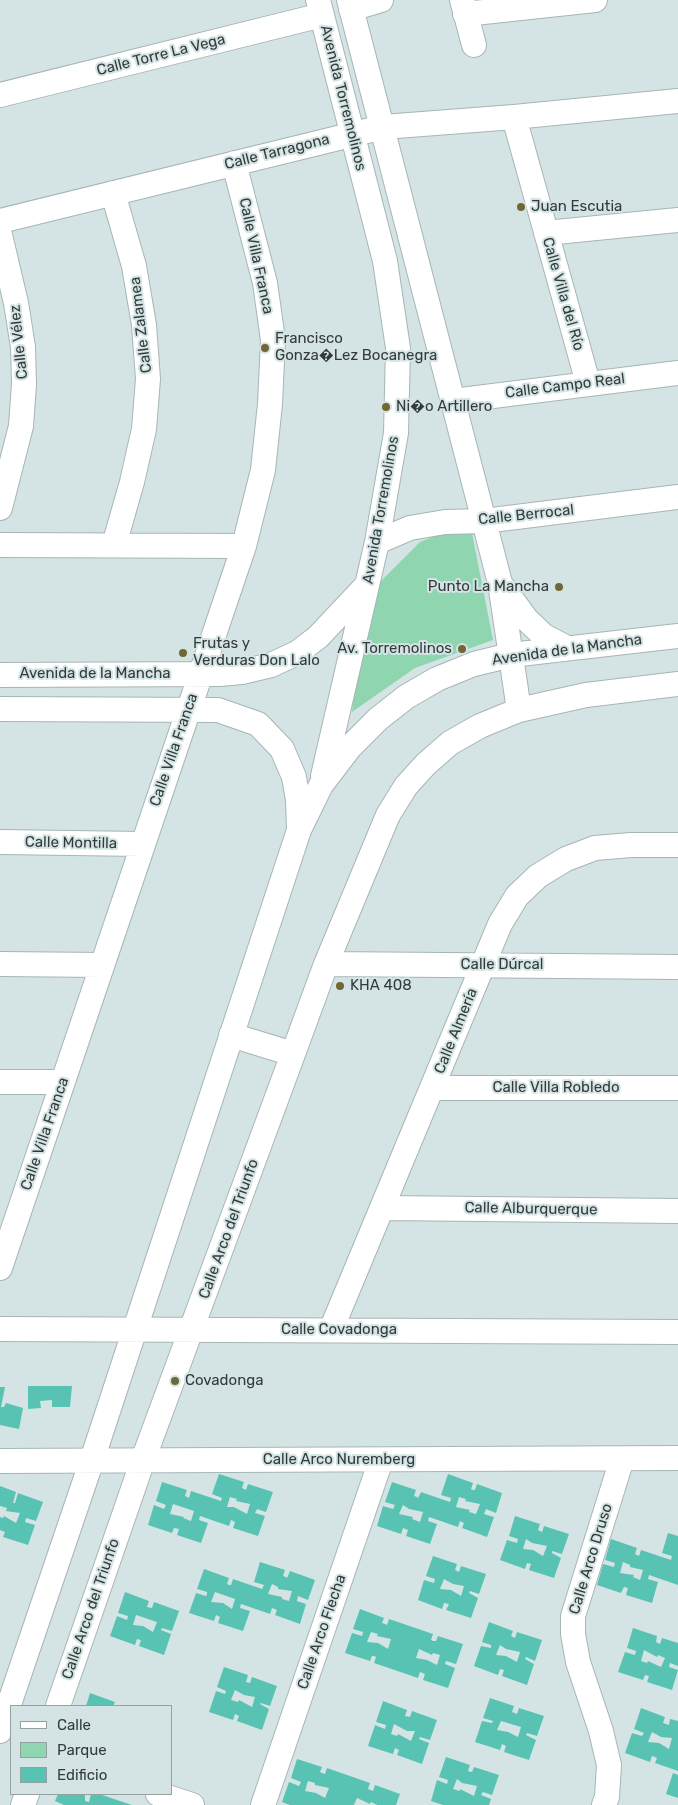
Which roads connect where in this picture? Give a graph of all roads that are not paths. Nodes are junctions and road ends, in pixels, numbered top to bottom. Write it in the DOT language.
graph roads {
  1 [pos="381,0"];
  2 [pos="595,0"];
  3 [pos="563,2"];
  4 [pos="350,4"];
  5 [pos="463,7"];
  6 [pos="320,8"];
  7 [pos="474,45"];
  8 [pos="0,95"];
  9 [pos="678,101"];
  10 [pos="514,117"];
  11 [pos="383,127"];
  12 [pos="352,134"];
  13 [pos="234,163"];
  14 [pos="113,193"];
  15 [pos="678,220"];
  16 [pos="0,221"];
  17 [pos="546,233"];
  18 [pos="0,235"];
  19 [pos="678,372"];
  20 [pos="588,383"];
  21 [pos="453,401"];
  22 [pos="678,497"];
  23 [pos="0,508"];
  24 [pos="484,521"];
  25 [pos="377,542"];
  26 [pos="0,545"];
  27 [pos="114,545"];
  28 [pos="244,546"];
  29 [pos="500,582"];
  30 [pos="368,583"];
  31 [pos="678,636"];
  32 [pos="567,648"];
  33 [pos="511,655"];
  34 [pos="200,674"];
  35 [pos="0,675"];
  36 [pos="678,684"];
  37 [pos="0,709"];
  38 [pos="187,709"];
  39 [pos="519,710"];
  40 [pos="321,785"];
  41 [pos="299,830"];
  42 [pos="0,842"];
  43 [pos="142,844"];
  44 [pos="678,845"];
  45 [pos="0,964"];
  46 [pos="326,964"];
  47 [pos="102,965"];
  48 [pos="483,965"];
  49 [pos="678,966"];
  50 [pos="231,1035"];
  51 [pos="293,1054"];
  52 [pos="0,1082"];
  53 [pos="62,1082"];
  54 [pos="433,1088"];
  55 [pos="678,1088"];
  56 [pos="11,1201"];
  57 [pos="383,1208"];
  58 [pos="678,1211"];
  59 [pos="0,1268"];
  60 [pos="0,1329"];
  61 [pos="135,1329"];
  62 [pos="191,1330"];
  63 [pos="331,1330"];
  64 [pos="678,1332"];
  65 [pos="678,1458"];
  66 [pos="622,1459"];
  67 [pos="92,1460"];
  68 [pos="143,1460"];
  69 [pos="381,1460"];
  70 [pos="0,1461"];
  71 [pos="58,1705"];
  72 [pos="0,1731"];
  73 [pos="161,1795"];
  74 [pos="192,1805"];
  75 [pos="263,1805"];
  76 [pos="604,1805"];
  1 -- 4 [label="street"];
  2 -- 3 [label="street"];
  3 -- 5 [label="street"];
  4 -- 11 [label="street, Avenida Torremolinos"];
  5 -- 7 [label="street"];
  6 -- 8 [label="street, Calle Torre La Vega"];
  6 -- 12 [label="street, Avenida Torremolinos"];
  9 -- 10 [label="street, Calle Tarragona"];
  10 -- 11 [label="street, Calle Tarragona"];
  10 -- 17 [label="street, Calle Villa del Río"];
  11 -- 12 [label="street, Calle Tarragona"];
  11 -- 21 [label="street, Avenida Torremolinos"];
  12 -- 13 [label="street, Calle Tarragona"];
  12 -- 25 [label="street, Avenida Torremolinos"];
  13 -- 14 [label="street, Calle Tarragona"];
  13 -- 28 [label="street, Calle Villa Franca"];
  14 -- 16 [label="street, Calle Tarragona"];
  14 -- 27 [label="street, Calle Zalamea"];
  15 -- 17 [label="street"];
  17 -- 20 [label="street, Calle Villa del Río"];
  18 -- 23 [label="street, Calle Vélez"];
  19 -- 20 [label="street, Calle Campo Real"];
  20 -- 21 [label="street, Calle Campo Real"];
  21 -- 24 [label="street, Avenida Torremolinos"];
  22 -- 24 [label="street, Calle Berrocal"];
  24 -- 25 [label="street, Calle Berrocal"];
  24 -- 29 [label="street, Avenida Torremolinos"];
  25 -- 30 [label="street, Avenida Torremolinos"];
  26 -- 27 [label="street"];
  27 -- 28 [label="street"];
  28 -- 34 [label="street, Calle Villa Franca"];
  29 -- 32 [label="street"];
  29 -- 33 [label="street, Avenida Torremolinos"];
  30 -- 34 [label="street, Avenida de la Mancha"];
  30 -- 40 [label="street, Avenida Torremolinos"];
  31 -- 32 [label="street, Avenida de la Mancha"];
  32 -- 33 [label="street, Avenida de la Mancha"];
  33 -- 39 [label="street, Avenida Torremolinos"];
  33 -- 40 [label="street, Avenida de la Mancha"];
  34 -- 35 [label="street, Avenida de la Mancha"];
  34 -- 38 [label="street, Calle Villa Franca"];
  36 -- 39 [label="street"];
  37 -- 38 [label="street"];
  38 -- 41 [label="street"];
  38 -- 43 [label="street, Calle Villa Franca"];
  39 -- 46 [label="street, Calle Arco del Triunfo"];
  40 -- 41 [label="street"];
  41 -- 50 [label="street"];
  42 -- 43 [label="street, Calle Montilla"];
  43 -- 47 [label="street, Calle Villa Franca"];
  44 -- 48 [label="street, Calle Almería"];
  45 -- 47 [label="street"];
  46 -- 48 [label="street, Calle Dúrcal"];
  46 -- 51 [label="street, Calle Arco del Triunfo"];
  47 -- 53 [label="street, Calle Villa Franca"];
  48 -- 49 [label="street, Calle Dúrcal"];
  48 -- 54 [label="street, Calle Almería"];
  50 -- 51 [label="street"];
  50 -- 61 [label="street"];
  51 -- 62 [label="street, Calle Arco del Triunfo"];
  52 -- 53 [label="street"];
  53 -- 56 [label="street, Calle Villa Franca"];
  54 -- 55 [label="street, Calle Villa Robledo"];
  54 -- 57 [label="street, Calle Almería"];
  56 -- 59 [label="street, Calle Villa Franca"];
  57 -- 58 [label="street, Calle Alburquerque"];
  57 -- 63 [label="street, Calle Almería"];
  60 -- 61 [label="street, Calle Covadonga"];
  61 -- 62 [label="street, Calle Covadonga"];
  61 -- 67 [label="street"];
  62 -- 63 [label="street, Calle Covadonga"];
  62 -- 68 [label="street, Calle Arco del Triunfo"];
  63 -- 64 [label="street, Calle Covadonga"];
  65 -- 66 [label="street, Calle Arco Nuremberg"];
  66 -- 69 [label="street, Calle Arco Nuremberg"];
  66 -- 76 [label="street, Calle Arco Druso"];
  67 -- 68 [label="street, Calle Arco Nuremberg"];
  67 -- 70 [label="street, Calle Arco Nuremberg"];
  67 -- 72 [label="street"];
  68 -- 69 [label="street, Calle Arco Nuremberg"];
  68 -- 71 [label="street, Calle Arco del Triunfo"];
  69 -- 75 [label="street, Calle Arco Flecha"];
  73 -- 74 [label="street"];
}
